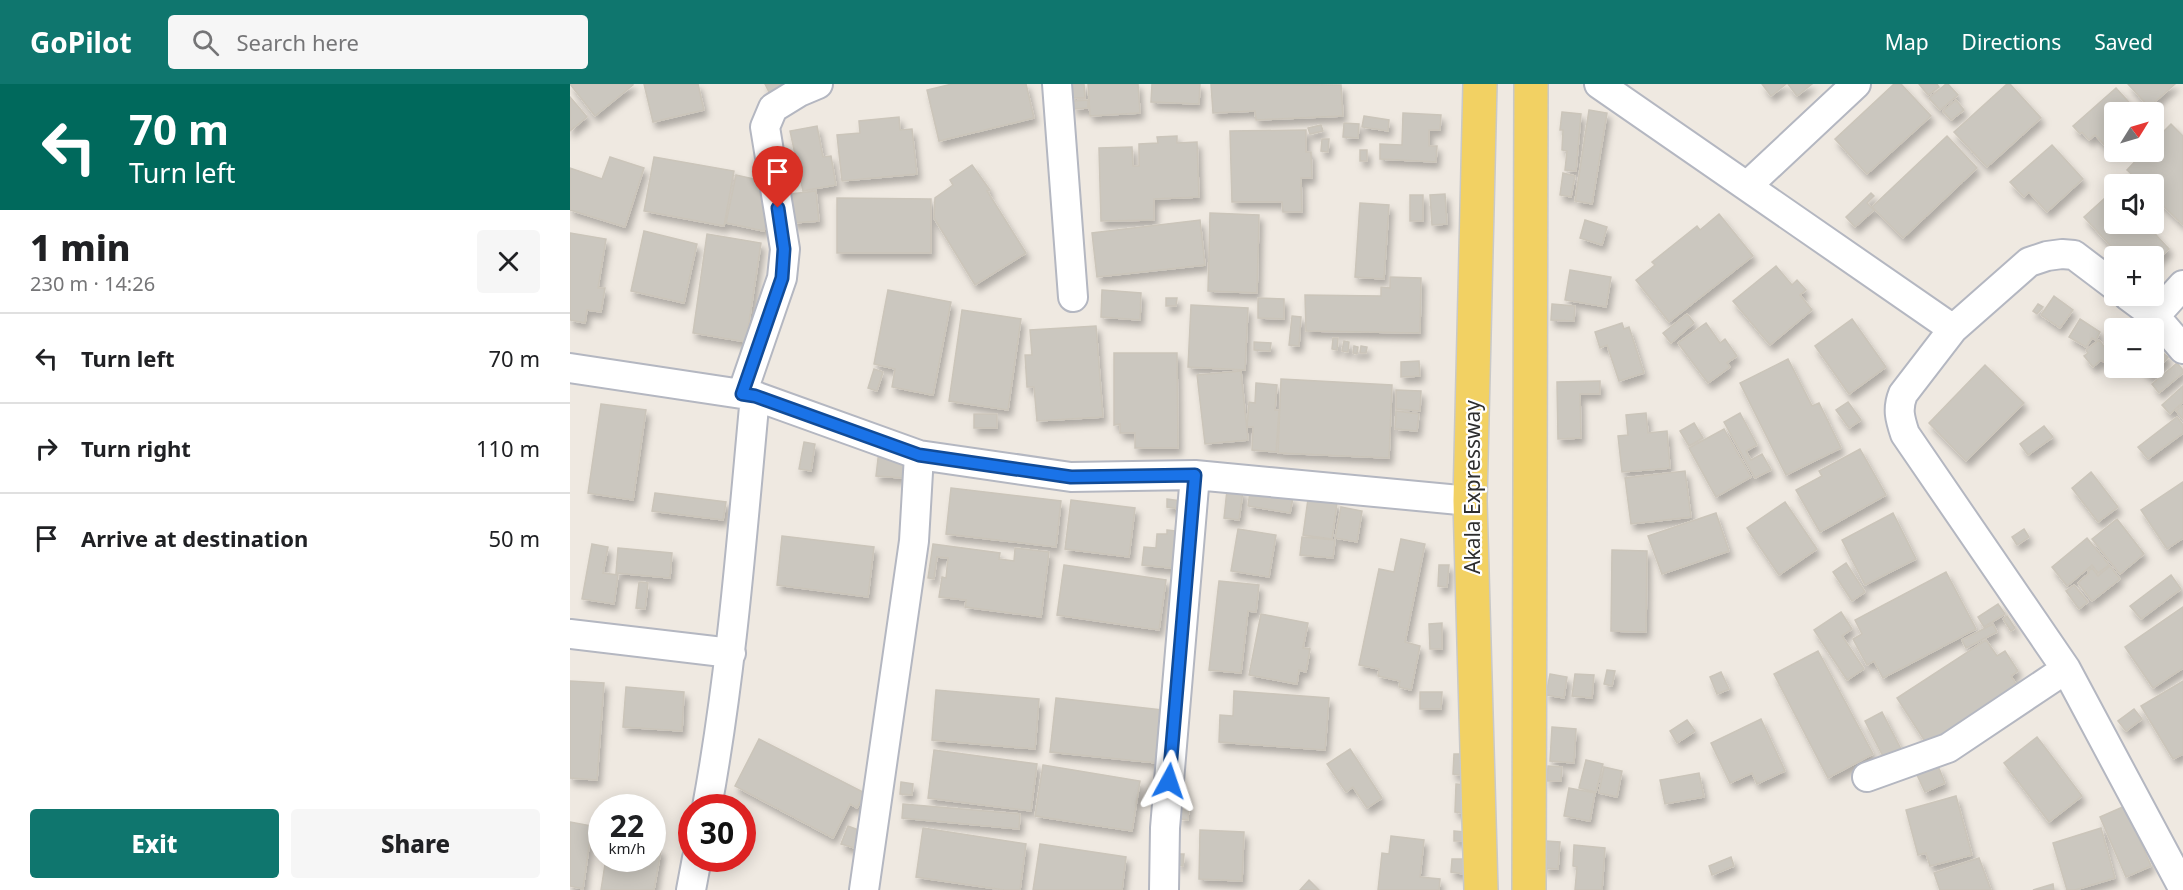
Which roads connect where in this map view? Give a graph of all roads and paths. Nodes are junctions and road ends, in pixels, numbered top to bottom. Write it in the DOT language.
graph roads {
  1 [pos="818,84"];
  2 [pos="1057,84"];
  3 [pos="1480,84"];
  4 [pos="1531,84"];
  5 [pos="1600,84"];
  6 [pos="1856,84"];
  7 [pos="1747,186"];
  8 [pos="2104,278"];
  9 [pos="2183,285"];
  10 [pos="1073,297"];
  11 [pos="2142,306"];
  12 [pos="2156,316"];
  13 [pos="1953,329"];
  14 [pos="2183,349"];
  15 [pos="570,368"];
  16 [pos="749,395"];
  17 [pos="919,455"];
  18 [pos="1195,475"];
  19 [pos="1470,501"];
  20 [pos="570,634"];
  21 [pos="731,653"];
  22 [pos="2066,669"];
  23 [pos="1867,777"];
  24 [pos="709,794"];
  25 [pos="694,872"];
  26 [pos="2183,888"];
  27 [pos="691,890"];
  28 [pos="864,890"];
  29 [pos="1164,890"];
  30 [pos="1481,890"];
  31 [pos="1529,890"];
  1 -- 16 [label="street"];
  2 -- 10 [label="street"];
  3 -- 19 [label="main road, Akala Expressway"];
  4 -- 31 [label="main road"];
  5 -- 7 [label="street"];
  6 -- 7 [label="street"];
  7 -- 13 [label="street"];
  8 -- 13 [label="street"];
  9 -- 12 [label="street"];
  11 -- 12 [label="street"];
  12 -- 14 [label="street"];
  13 -- 22 [label="street"];
  15 -- 16 [label="street"];
  16 -- 17 [label="street"];
  16 -- 21 [label="street"];
  17 -- 18 [label="street"];
  17 -- 28 [label="street"];
  18 -- 19 [label="street"];
  18 -- 29 [label="street"];
  19 -- 30 [label="main road, Akala Expressway"];
  20 -- 21 [label="street"];
  21 -- 24 [label="street"];
  22 -- 23 [label="street"];
  22 -- 26 [label="street"];
  25 -- 27 [label="street"];
}
